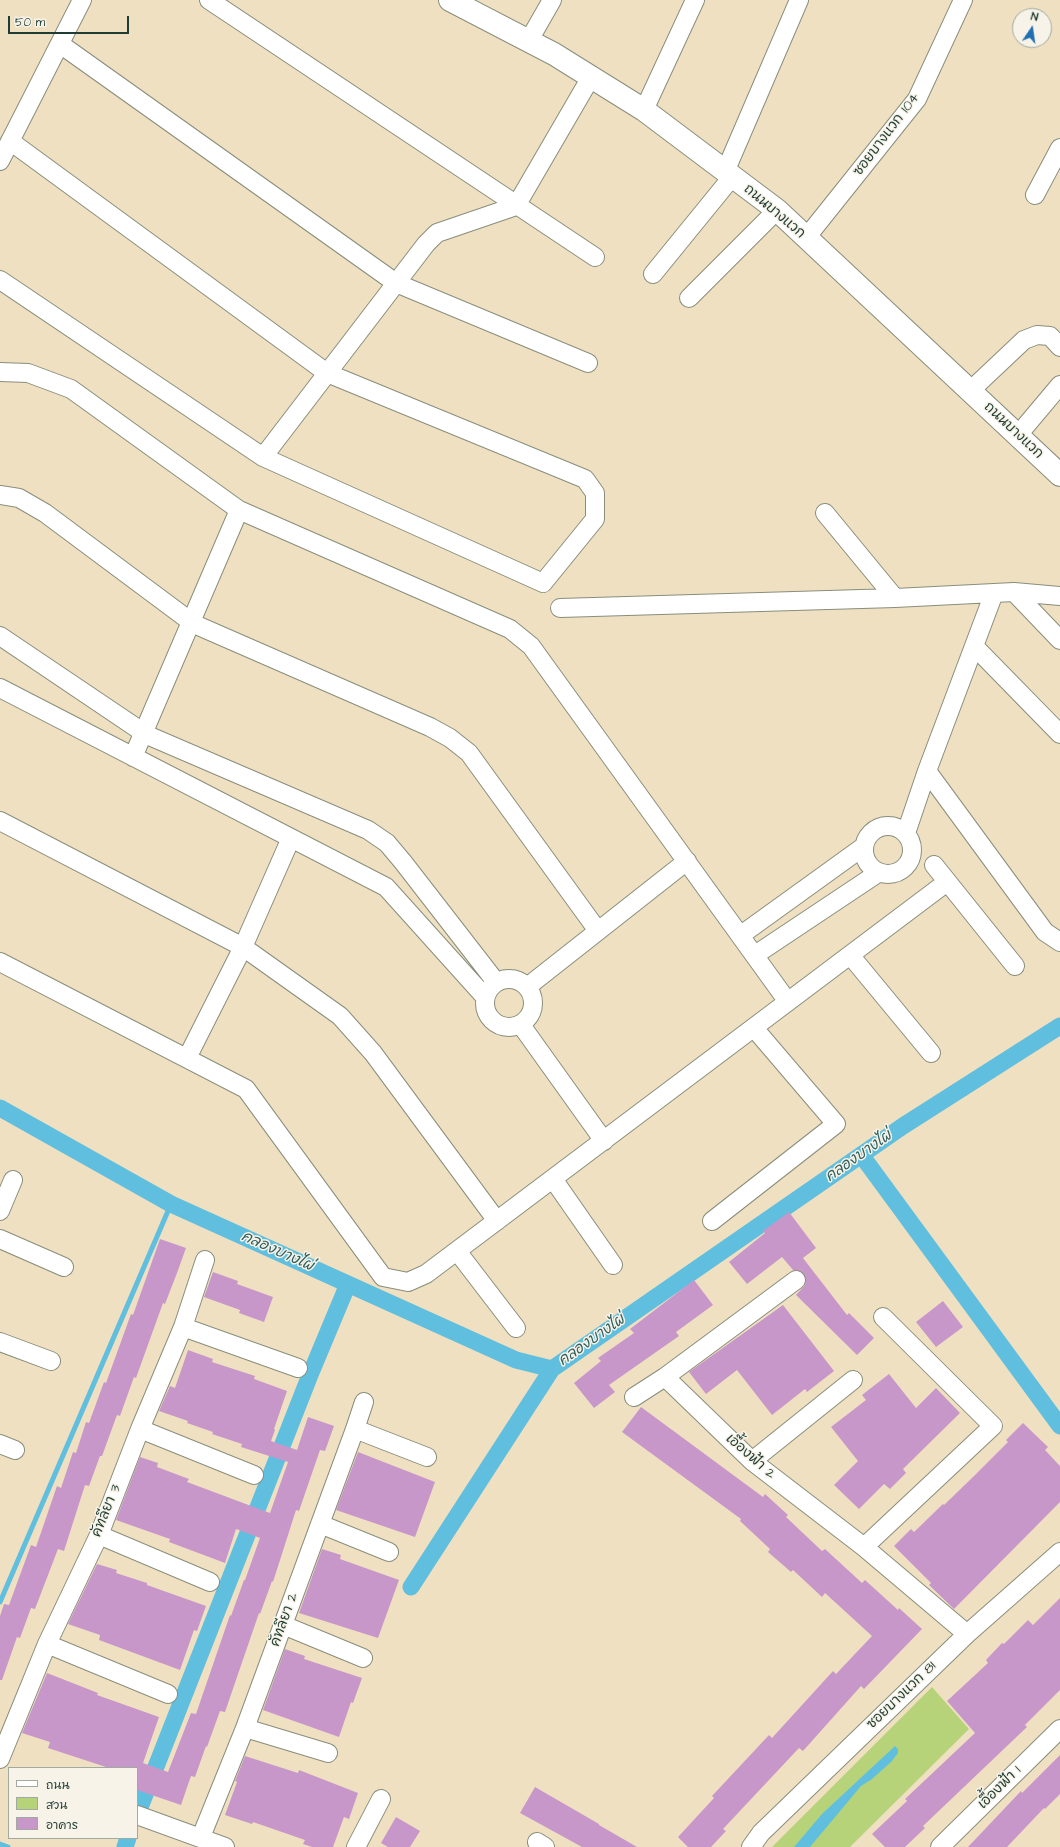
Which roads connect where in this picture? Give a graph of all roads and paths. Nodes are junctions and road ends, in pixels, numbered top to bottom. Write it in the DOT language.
graph roads {
  1 [pos="82,0"];
  2 [pos="209,0"];
  3 [pos="450,0"];
  4 [pos="552,0"];
  5 [pos="695,0"];
  6 [pos="798,0"];
  7 [pos="963,0"];
  8 [pos="528,42"];
  9 [pos="60,44"];
  10 [pos="591,77"];
  11 [pos="644,110"];
  12 [pos="10,141"];
  13 [pos="1060,148"];
  14 [pos="0,161"];
  15 [pos="729,174"];
  16 [pos="1035,195"];
  17 [pos="516,206"];
  18 [pos="777,210"];
  19 [pos="806,238"];
  20 [pos="595,257"];
  21 [pos="653,274"];
  22 [pos="0,280"];
  23 [pos="396,283"];
  24 [pos="689,298"];
  25 [pos="1060,347"];
  26 [pos="588,363"];
  27 [pos="0,372"];
  28 [pos="327,373"];
  29 [pos="1060,385"];
  30 [pos="970,391"];
  31 [pos="1018,435"];
  32 [pos="263,458"];
  33 [pos="1060,475"];
  34 [pos="0,495"];
  35 [pos="239,510"];
  36 [pos="825,513"];
  37 [pos="1014,592"];
  38 [pos="994,593"];
  39 [pos="1060,596"];
  40 [pos="895,598"];
  41 [pos="560,608"];
  42 [pos="191,623"];
  43 [pos="0,636"];
  44 [pos="1060,640"];
  45 [pos="974,646"];
  46 [pos="0,688"];
  47 [pos="144,733"];
  48 [pos="1060,734"];
  49 [pos="133,757"];
  50 [pos="927,770"];
  51 [pos="0,821"];
  52 [pos="906,833"];
  53 [pos="291,838"];
  54 [pos="863,847"];
  55 [pos="687,861"];
  56 [pos="934,865"];
  57 [pos="878,873"];
  58 [pos="947,882"];
  59 [pos="598,931"];
  60 [pos="741,935"];
  61 [pos="1060,942"];
  62 [pos="243,947"];
  63 [pos="755,955"];
  64 [pos="850,955"];
  65 [pos="0,962"];
  66 [pos="1015,966"];
  67 [pos="496,982"];
  68 [pos="526,987"];
  69 [pos="485,997"];
  70 [pos="788,1002"];
  71 [pos="521,1025"];
  72 [pos="754,1028"];
  73 [pos="931,1053"];
  74 [pos="187,1058"];
  75 [pos="604,1140"];
  76 [pos="553,1179"];
  77 [pos="14,1180"];
  78 [pos="0,1211"];
  79 [pos="498,1221"];
  80 [pos="712,1221"];
  81 [pos="0,1239"];
  82 [pos="457,1252"];
  83 [pos="206,1260"];
  84 [pos="613,1265"];
  85 [pos="64,1267"];
  86 [pos="796,1280"];
  87 [pos="883,1317"];
  88 [pos="183,1327"];
  89 [pos="516,1328"];
  90 [pos="0,1342"];
  91 [pos="51,1361"];
  92 [pos="298,1368"];
  93 [pos="665,1377"];
  94 [pos="853,1380"];
  95 [pos="634,1397"];
  96 [pos="364,1402"];
  97 [pos="140,1429"];
  98 [pos="355,1429"];
  99 [pos="427,1457"];
  100 [pos="752,1461"];
  101 [pos="254,1475"];
  102 [pos="320,1524"];
  103 [pos="99,1535"];
  104 [pos="864,1547"];
  105 [pos="389,1552"];
  106 [pos="1060,1552"];
  107 [pos="210,1582"];
  108 [pos="283,1625"];
  109 [pos="967,1634"];
  110 [pos="47,1644"];
  111 [pos="363,1658"];
  112 [pos="168,1694"];
  113 [pos="245,1728"];
  114 [pos="1060,1729"];
  115 [pos="328,1753"];
  116 [pos="0,1759"];
  117 [pos="382,1799"];
  118 [pos="138,1816"];
  119 [pos="201,1837"];
  120 [pos="225,1847"];
  121 [pos="356,1847"];
  122 [pos="751,1847"];
  123 [pos="940,1847"];
  1 -- 9 [label="street"];
  2 -- 17 [label="street"];
  3 -- 8 [label="main road, ถนนบางแวก"];
  4 -- 8 [label="street"];
  5 -- 11 [label="street"];
  6 -- 15 [label="street"];
  7 -- 19 [label="street, ซอยบางแวก 104"];
  8 -- 10 [label="main road, ถนนบางแวก"];
  9 -- 12 [label="street"];
  9 -- 23 [label="street"];
  10 -- 11 [label="main road, ถนนบางแวก"];
  10 -- 17 [label="street"];
  11 -- 15 [label="main road, ถนนบางแวก"];
  12 -- 14 [label="street"];
  12 -- 28 [label="street"];
  13 -- 16 [label="street"];
  15 -- 18 [label="main road, ถนนบางแวก"];
  15 -- 21 [label="street"];
  17 -- 20 [label="street"];
  17 -- 23 [label="street"];
  18 -- 19 [label="main road, ถนนบางแวก"];
  18 -- 24 [label="street"];
  19 -- 30 [label="main road, ถนนบางแวก"];
  22 -- 32 [label="street"];
  23 -- 26 [label="street"];
  23 -- 28 [label="street"];
  25 -- 30 [label="street"];
  27 -- 35 [label="street"];
  28 -- 32 [label="street"];
  28 -- 32 [label="street"];
  29 -- 31 [label="street"];
  30 -- 31 [label="main road, ถนนบางแวก"];
  31 -- 33 [label="main road, ถนนบางแวก"];
  34 -- 42 [label="street"];
  35 -- 42 [label="street"];
  35 -- 55 [label="street"];
  36 -- 40 [label="street"];
  37 -- 38 [label="street"];
  37 -- 39 [label="street"];
  37 -- 44 [label="street"];
  38 -- 40 [label="street"];
  38 -- 45 [label="street"];
  40 -- 41 [label="street"];
  42 -- 47 [label="street"];
  42 -- 59 [label="street"];
  43 -- 47 [label="street"];
  45 -- 48 [label="street"];
  45 -- 50 [label="street"];
  46 -- 49 [label="street"];
  47 -- 49 [label="street"];
  47 -- 67 [label="street"];
  49 -- 53 [label="street"];
  50 -- 52 [label="street"];
  50 -- 61 [label="street"];
  51 -- 62 [label="street"];
  52 -- 54 [label="street"];
  52 -- 57 [label="street"];
  53 -- 62 [label="street"];
  53 -- 69 [label="street"];
  54 -- 57 [label="street"];
  54 -- 60 [label="street"];
  55 -- 59 [label="street"];
  55 -- 60 [label="street"];
  56 -- 58 [label="street"];
  57 -- 63 [label="street"];
  58 -- 64 [label="street"];
  58 -- 66 [label="street"];
  59 -- 68 [label="street"];
  60 -- 63 [label="street"];
  62 -- 74 [label="street"];
  62 -- 79 [label="street"];
  63 -- 70 [label="street"];
  64 -- 70 [label="street"];
  64 -- 73 [label="street"];
  65 -- 74 [label="street"];
  67 -- 68 [label="street"];
  67 -- 69 [label="street"];
  68 -- 71 [label="street"];
  69 -- 71 [label="street"];
  70 -- 72 [label="street"];
  71 -- 75 [label="street"];
  72 -- 75 [label="street"];
  72 -- 80 [label="street"];
  74 -- 82 [label="street"];
  75 -- 76 [label="street"];
  76 -- 79 [label="street"];
  76 -- 84 [label="street"];
  77 -- 78 [label="street"];
  79 -- 82 [label="street"];
  81 -- 85 [label="street"];
  82 -- 89 [label="street"];
  83 -- 88 [label="street, คัทลียา 3"];
  86 -- 93 [label="street"];
  87 -- 104 [label="street"];
  88 -- 92 [label="street"];
  88 -- 97 [label="street, คัทลียา 3"];
  90 -- 91 [label="street"];
  93 -- 95 [label="street"];
  93 -- 100 [label="street, เอื้องฟ้า 2"];
  94 -- 100 [label="street"];
  96 -- 98 [label="street, คัทลียา 2"];
  97 -- 101 [label="street"];
  97 -- 103 [label="street, คัทลียา 3"];
  98 -- 99 [label="street"];
  98 -- 102 [label="street, คัทลียา 2"];
  100 -- 104 [label="street, เอื้องฟ้า 2"];
  102 -- 105 [label="street"];
  102 -- 108 [label="street, คัทลียา 2"];
  103 -- 107 [label="street"];
  103 -- 110 [label="street, คัทลียา 3"];
  104 -- 109 [label="street, เอื้องฟ้า 2"];
  106 -- 109 [label="street, ซอยบางแวก 81"];
  108 -- 111 [label="street"];
  108 -- 113 [label="street, คัทลียา 2"];
  109 -- 122 [label="street, ซอยบางแวก 81"];
  110 -- 112 [label="street"];
  110 -- 116 [label="street, คัทลียา 3"];
  113 -- 115 [label="street"];
  113 -- 119 [label="street, คัทลียา 2"];
  114 -- 123 [label="street, เอื้องฟ้า 1"];
  117 -- 121 [label="street"];
  118 -- 119 [label="street"];
  119 -- 120 [label="street"];
}
